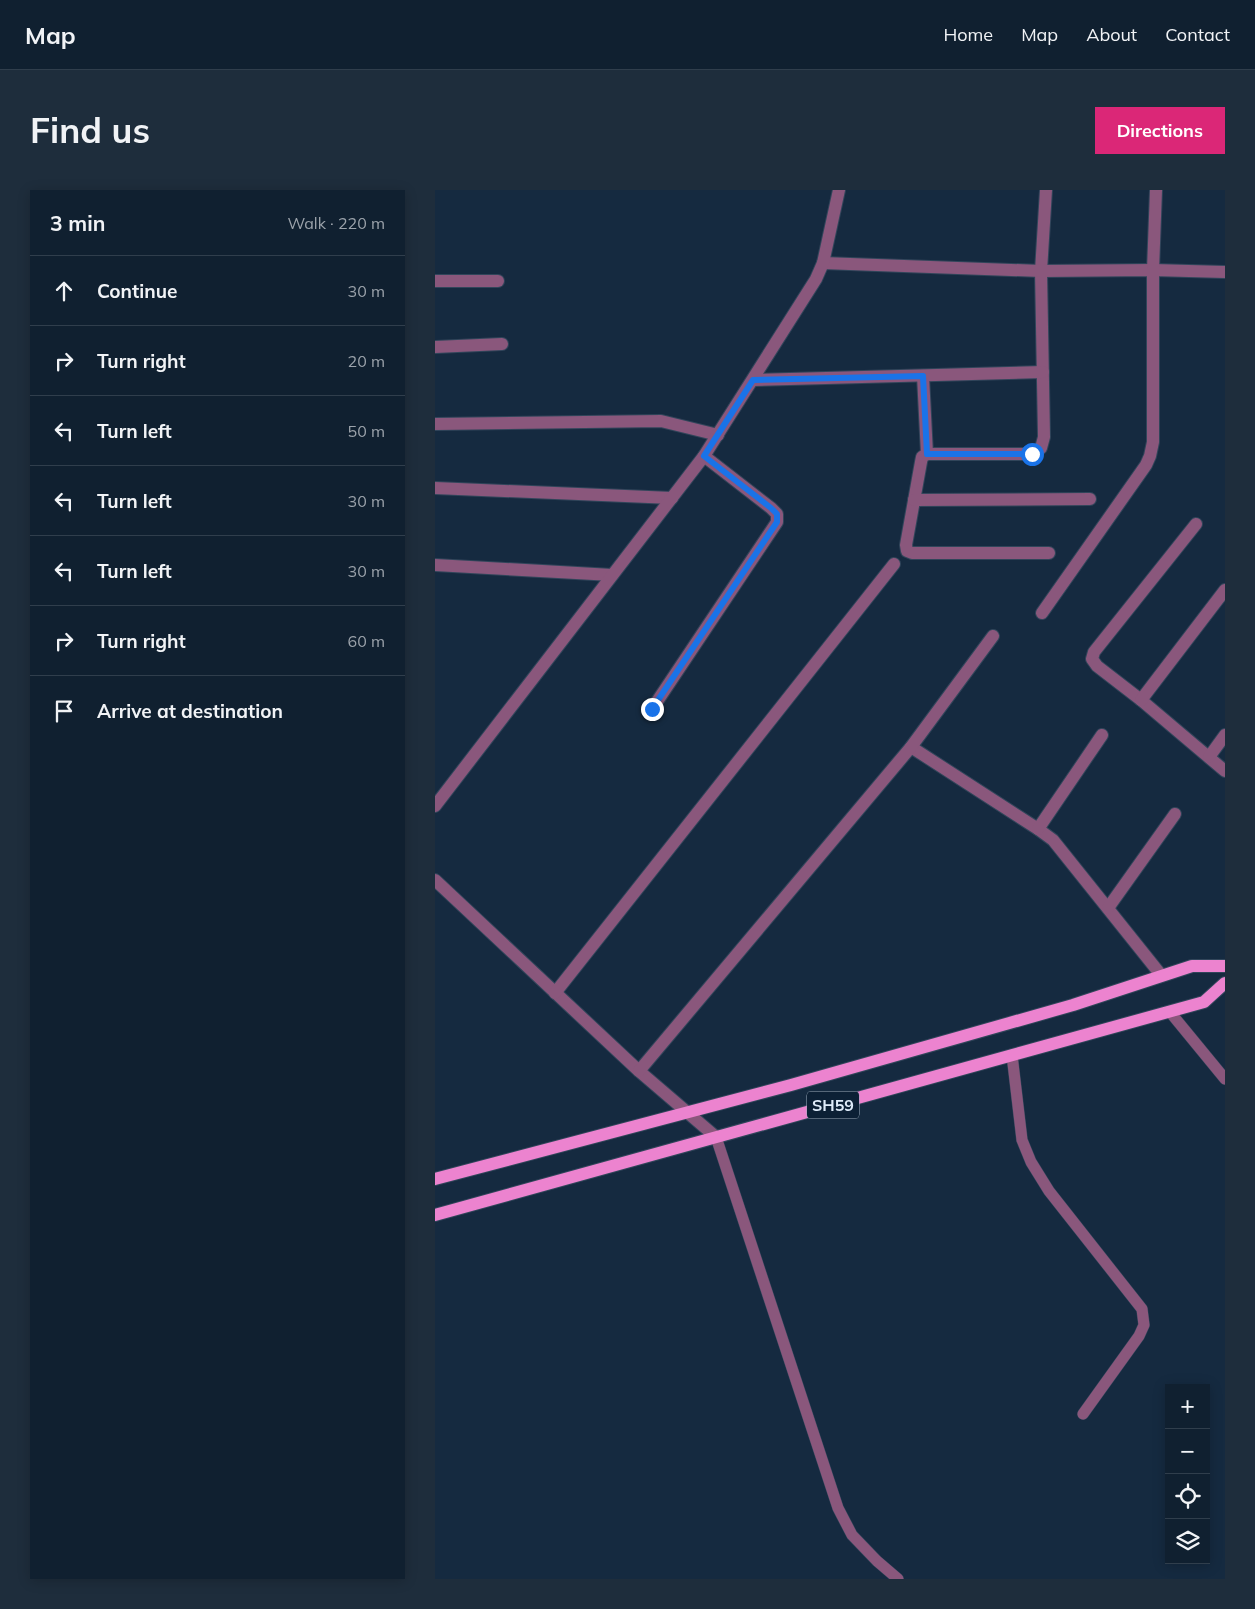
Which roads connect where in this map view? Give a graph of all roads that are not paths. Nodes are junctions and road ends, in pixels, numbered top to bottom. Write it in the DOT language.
graph roads {
  1 [pos="839,190"];
  2 [pos="1046,190"];
  3 [pos="1156,190"];
  4 [pos="823,263"];
  5 [pos="1153,270"];
  6 [pos="1041,271"];
  7 [pos="1225,272"];
  8 [pos="435,281"];
  9 [pos="498,281"];
  10 [pos="502,344"];
  11 [pos="435,347"];
  12 [pos="1043,372"];
  13 [pos="923,376"];
  14 [pos="753,380"];
  15 [pos="435,424"];
  16 [pos="718,435"];
  17 [pos="927,454"];
  18 [pos="704,456"];
  19 [pos="435,488"];
  20 [pos="672,498"];
  21 [pos="1090,499"];
  22 [pos="914,500"];
  23 [pos="1196,524"];
  24 [pos="1049,553"];
  25 [pos="894,564"];
  26 [pos="435,565"];
  27 [pos="612,575"];
  28 [pos="1225,590"];
  29 [pos="1042,613"];
  30 [pos="993,636"];
  31 [pos="1141,700"];
  32 [pos="652,709"];
  33 [pos="1102,735"];
  34 [pos="1225,735"];
  35 [pos="911,746"];
  36 [pos="1209,757"];
  37 [pos="1225,771"];
  38 [pos="435,806"];
  39 [pos="1175,814"];
  40 [pos="1038,828"];
  41 [pos="435,880"];
  42 [pos="1108,908"];
  43 [pos="1225,966"];
  44 [pos="1161,976"];
  45 [pos="1225,983"];
  46 [pos="555,993"];
  47 [pos="1170,1012"];
  48 [pos="1011,1055"];
  49 [pos="639,1071"];
  50 [pos="1225,1078"];
  51 [pos="686,1113"];
  52 [pos="716,1137"];
  53 [pos="435,1180"];
  54 [pos="435,1215"];
  55 [pos="1083,1414"];
  56 [pos="898,1579"];
  1 -- 4 [label="street"];
  2 -- 6 [label="street"];
  3 -- 5 [label="street"];
  4 -- 6 [label="street"];
  4 -- 14 [label="street"];
  5 -- 6 [label="street"];
  5 -- 7 [label="street"];
  5 -- 29 [label="street"];
  6 -- 12 [label="street"];
  8 -- 9 [label="street"];
  10 -- 11 [label="street"];
  12 -- 13 [label="street"];
  12 -- 17 [label="street"];
  13 -- 14 [label="street"];
  13 -- 17 [label="street"];
  14 -- 16 [label="street"];
  15 -- 16 [label="street"];
  16 -- 18 [label="street"];
  17 -- 22 [label="street"];
  18 -- 20 [label="street"];
  18 -- 32 [label="street"];
  19 -- 20 [label="street"];
  20 -- 27 [label="street"];
  21 -- 22 [label="street"];
  22 -- 24 [label="street"];
  23 -- 31 [label="street"];
  25 -- 46 [label="street"];
  26 -- 27 [label="street"];
  27 -- 38 [label="street"];
  28 -- 31 [label="street"];
  30 -- 35 [label="street"];
  31 -- 36 [label="street"];
  33 -- 40 [label="street"];
  34 -- 36 [label="street"];
  35 -- 40 [label="street"];
  35 -- 49 [label="street"];
  36 -- 37 [label="street"];
  39 -- 42 [label="street"];
  40 -- 42 [label="street"];
  41 -- 46 [label="street"];
  42 -- 44 [label="street"];
  43 -- 44 [label="main road, SH59"];
  44 -- 51 [label="main road, SH59"];
  45 -- 47 [label="main road, SH59"];
  46 -- 49 [label="street"];
  47 -- 48 [label="main road, SH59"];
  47 -- 50 [label="lane"];
  48 -- 52 [label="main road, SH59"];
  48 -- 55 [label="lane"];
  49 -- 51 [label="street"];
  51 -- 52 [label="street"];
  51 -- 53 [label="main road, SH59"];
  52 -- 54 [label="main road, SH59"];
  52 -- 56 [label="lane"];
}
